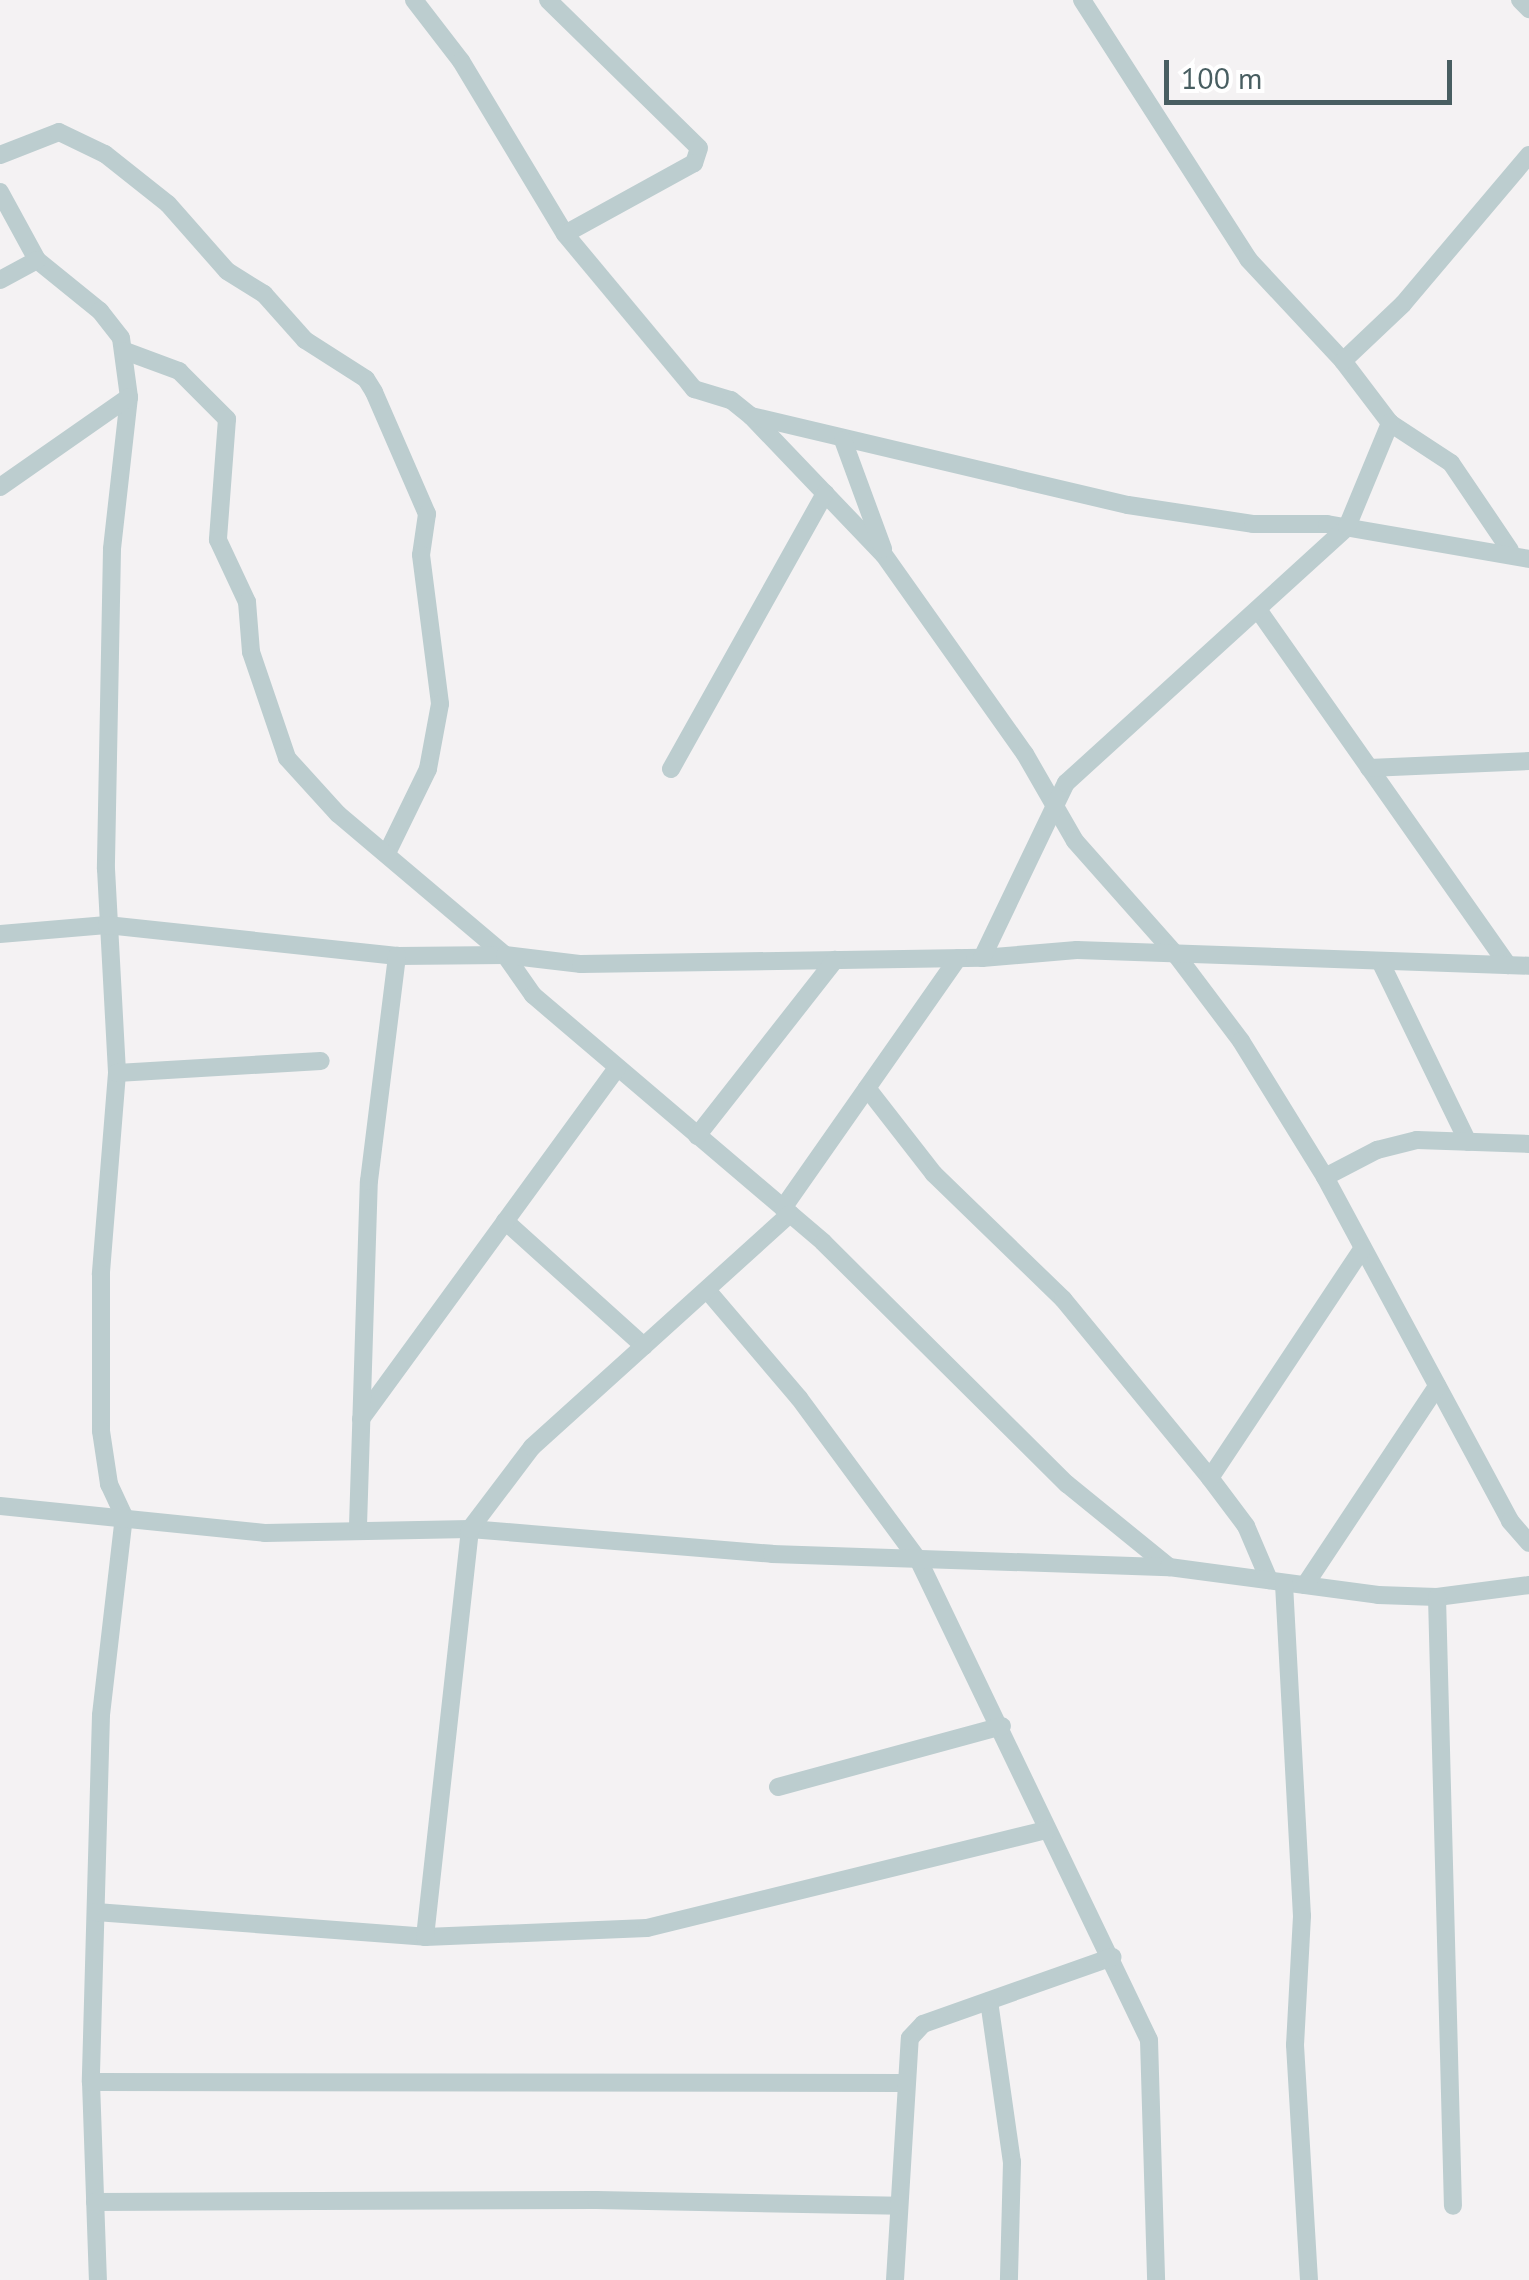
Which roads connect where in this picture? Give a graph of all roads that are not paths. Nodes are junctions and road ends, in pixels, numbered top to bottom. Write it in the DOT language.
graph roads {
  1 [pos="414,0"];
  2 [pos="548,0"];
  3 [pos="1082,0"];
  4 [pos="1520,0"];
  5 [pos="1529,9"];
  6 [pos="1529,155"];
  7 [pos="0,156"];
  8 [pos="0,192"];
  9 [pos="565,234"];
  10 [pos="36,260"];
  11 [pos="0,280"];
  12 [pos="125,351"];
  13 [pos="1343,360"];
  14 [pos="128,397"];
  15 [pos="751,416"];
  16 [pos="1390,423"];
  17 [pos="843,440"];
  18 [pos="0,488"];
  19 [pos="825,494"];
  20 [pos="1347,527"];
  21 [pos="1510,550"];
  22 [pos="884,555"];
  23 [pos="1529,558"];
  24 [pos="1260,611"];
  25 [pos="1529,761"];
  26 [pos="1370,768"];
  27 [pos="671,770"];
  28 [pos="1054,805"];
  29 [pos="387,853"];
  30 [pos="107,925"];
  31 [pos="0,934"];
  32 [pos="397,956"];
  33 [pos="504,956"];
  34 [pos="1178,956"];
  35 [pos="958,958"];
  36 [pos="982,958"];
  37 [pos="835,960"];
  38 [pos="1380,961"];
  39 [pos="1508,966"];
  40 [pos="1529,966"];
  41 [pos="321,1061"];
  42 [pos="617,1068"];
  43 [pos="117,1072"];
  44 [pos="867,1088"];
  45 [pos="697,1136"];
  46 [pos="1468,1142"];
  47 [pos="1529,1144"];
  48 [pos="1325,1178"];
  49 [pos="786,1211"];
  50 [pos="505,1221"];
  51 [pos="1363,1248"];
  52 [pos="707,1290"];
  53 [pos="644,1346"];
  54 [pos="1437,1386"];
  55 [pos="361,1419"];
  56 [pos="1210,1478"];
  57 [pos="0,1506"];
  58 [pos="124,1516"];
  59 [pos="358,1526"];
  60 [pos="470,1529"];
  61 [pos="1529,1542"];
  62 [pos="920,1561"];
  63 [pos="1169,1567"];
  64 [pos="1276,1582"];
  65 [pos="1305,1585"];
  66 [pos="1529,1585"];
  67 [pos="1437,1596"];
  68 [pos="1002,1726"];
  69 [pos="778,1788"];
  70 [pos="1047,1830"];
  71 [pos="96,1912"];
  72 [pos="425,1937"];
  73 [pos="1112,1957"];
  74 [pos="989,2000"];
  75 [pos="92,2082"];
  76 [pos="904,2082"];
  77 [pos="96,2202"];
  78 [pos="898,2206"];
  79 [pos="1453,2206"];
  80 [pos="98,2280"];
  81 [pos="895,2280"];
  82 [pos="1009,2280"];
  83 [pos="1156,2280"];
  84 [pos="1308,2280"];
  1 -- 9 [label="street"];
  2 -- 9 [label="street"];
  3 -- 13 [label="street"];
  4 -- 5 [label="street"];
  6 -- 13 [label="street"];
  7 -- 29 [label="street"];
  8 -- 10 [label="street"];
  9 -- 15 [label="street"];
  10 -- 11 [label="street"];
  10 -- 12 [label="street"];
  12 -- 14 [label="street"];
  12 -- 29 [label="street"];
  13 -- 16 [label="street"];
  14 -- 18 [label="street"];
  14 -- 30 [label="street"];
  15 -- 17 [label="street"];
  15 -- 19 [label="street"];
  16 -- 20 [label="street"];
  16 -- 21 [label="street"];
  17 -- 20 [label="street"];
  17 -- 22 [label="street"];
  19 -- 22 [label="street"];
  19 -- 27 [label="street"];
  20 -- 21 [label="street"];
  20 -- 24 [label="street"];
  21 -- 23 [label="street"];
  22 -- 28 [label="street"];
  24 -- 26 [label="street"];
  24 -- 28 [label="street"];
  25 -- 26 [label="street"];
  26 -- 39 [label="street"];
  28 -- 34 [label="street"];
  28 -- 36 [label="street"];
  29 -- 33 [label="street"];
  30 -- 31 [label="street"];
  30 -- 32 [label="street"];
  30 -- 43 [label="street"];
  32 -- 33 [label="street"];
  32 -- 55 [label="street"];
  33 -- 37 [label="street"];
  33 -- 42 [label="street"];
  34 -- 36 [label="street"];
  34 -- 38 [label="street"];
  34 -- 48 [label="street"];
  35 -- 36 [label="street"];
  35 -- 37 [label="street"];
  35 -- 44 [label="street"];
  37 -- 45 [label="street"];
  38 -- 39 [label="street"];
  38 -- 46 [label="street"];
  39 -- 40 [label="street"];
  41 -- 43 [label="street"];
  42 -- 45 [label="street"];
  42 -- 50 [label="street"];
  43 -- 58 [label="street"];
  44 -- 49 [label="street"];
  44 -- 56 [label="street"];
  45 -- 49 [label="street"];
  46 -- 47 [label="street"];
  46 -- 48 [label="street"];
  48 -- 51 [label="street"];
  49 -- 52 [label="street"];
  49 -- 63 [label="street"];
  50 -- 53 [label="street"];
  50 -- 55 [label="street"];
  51 -- 54 [label="street"];
  51 -- 56 [label="street"];
  52 -- 53 [label="street"];
  52 -- 62 [label="street"];
  53 -- 60 [label="street"];
  54 -- 61 [label="street"];
  54 -- 65 [label="street"];
  55 -- 59 [label="street"];
  56 -- 64 [label="street"];
  57 -- 58 [label="street"];
  58 -- 59 [label="street"];
  58 -- 71 [label="street"];
  59 -- 60 [label="street"];
  60 -- 62 [label="street"];
  60 -- 72 [label="street"];
  62 -- 63 [label="street"];
  62 -- 68 [label="street"];
  63 -- 64 [label="street"];
  64 -- 65 [label="street"];
  64 -- 84 [label="street"];
  65 -- 67 [label="street"];
  66 -- 67 [label="street"];
  67 -- 79 [label="street"];
  68 -- 69 [label="street"];
  68 -- 70 [label="street"];
  70 -- 72 [label="street"];
  70 -- 73 [label="street"];
  71 -- 72 [label="street"];
  71 -- 75 [label="street"];
  73 -- 74 [label="street"];
  73 -- 83 [label="street"];
  74 -- 76 [label="street"];
  74 -- 82 [label="street"];
  75 -- 76 [label="street"];
  75 -- 77 [label="street"];
  76 -- 78 [label="street"];
  77 -- 78 [label="street"];
  77 -- 80 [label="street"];
  78 -- 81 [label="street"];
}
